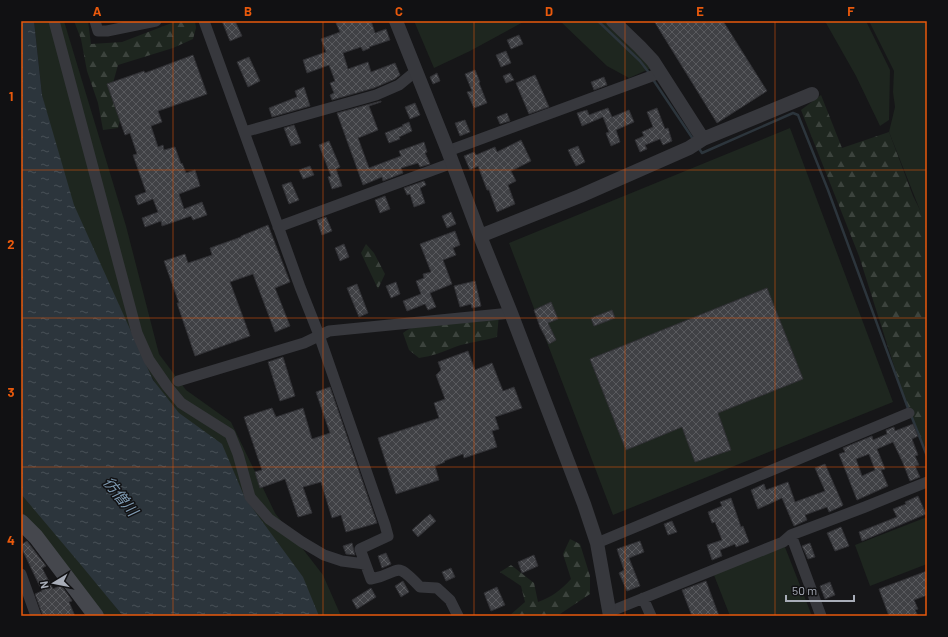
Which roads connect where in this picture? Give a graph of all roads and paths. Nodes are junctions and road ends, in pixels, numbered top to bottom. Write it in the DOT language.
graph roads {
  1 [pos="54,21"];
  2 [pos="95,21"];
  3 [pos="156,21"];
  4 [pos="204,21"];
  5 [pos="396,21"];
  6 [pos="613,21"];
  7 [pos="416,71"];
  8 [pos="660,73"];
  9 [pos="812,94"];
  10 [pos="244,132"];
  11 [pos="703,139"];
  12 [pos="450,157"];
  13 [pos="278,227"];
  14 [pos="480,236"];
  15 [pos="512,313"];
  16 [pos="319,335"];
  17 [pos="178,381"];
  18 [pos="909,414"];
  19 [pos="927,482"];
  20 [pos="21,522"];
  21 [pos="791,534"];
  22 [pos="597,543"];
  23 [pos="365,564"];
  24 [pos="21,574"];
  25 [pos="25,595"];
  26 [pos="643,598"];
  27 [pos="609,614"];
  28 [pos="36,616"];
  29 [pos="96,616"];
  30 [pos="458,616"];
  31 [pos="651,616"];
  32 [pos="820,616"];
  1 -- 23 [label="street"];
  2 -- 3 [label="street"];
  4 -- 10 [label="street"];
  5 -- 7 [label="street"];
  6 -- 8 [label="street"];
  7 -- 10 [label="street"];
  7 -- 12 [label="street"];
  8 -- 11 [label="street"];
  8 -- 12 [label="street"];
  9 -- 11 [label="street"];
  10 -- 13 [label="street"];
  11 -- 14 [label="street"];
  12 -- 13 [label="street"];
  12 -- 14 [label="street"];
  13 -- 16 [label="street"];
  14 -- 15 [label="street"];
  15 -- 16 [label="street"];
  15 -- 22 [label="street"];
  16 -- 17 [label="street"];
  16 -- 23 [label="street"];
  18 -- 22 [label="street"];
  19 -- 21 [label="street"];
  20 -- 29 [label="main road"];
  21 -- 26 [label="street"];
  21 -- 32 [label="street"];
  22 -- 27 [label="street"];
  23 -- 30 [label="street"];
  24 -- 25 [label="street"];
  25 -- 28 [label="street"];
  26 -- 27 [label="street"];
  26 -- 31 [label="street"];
}
